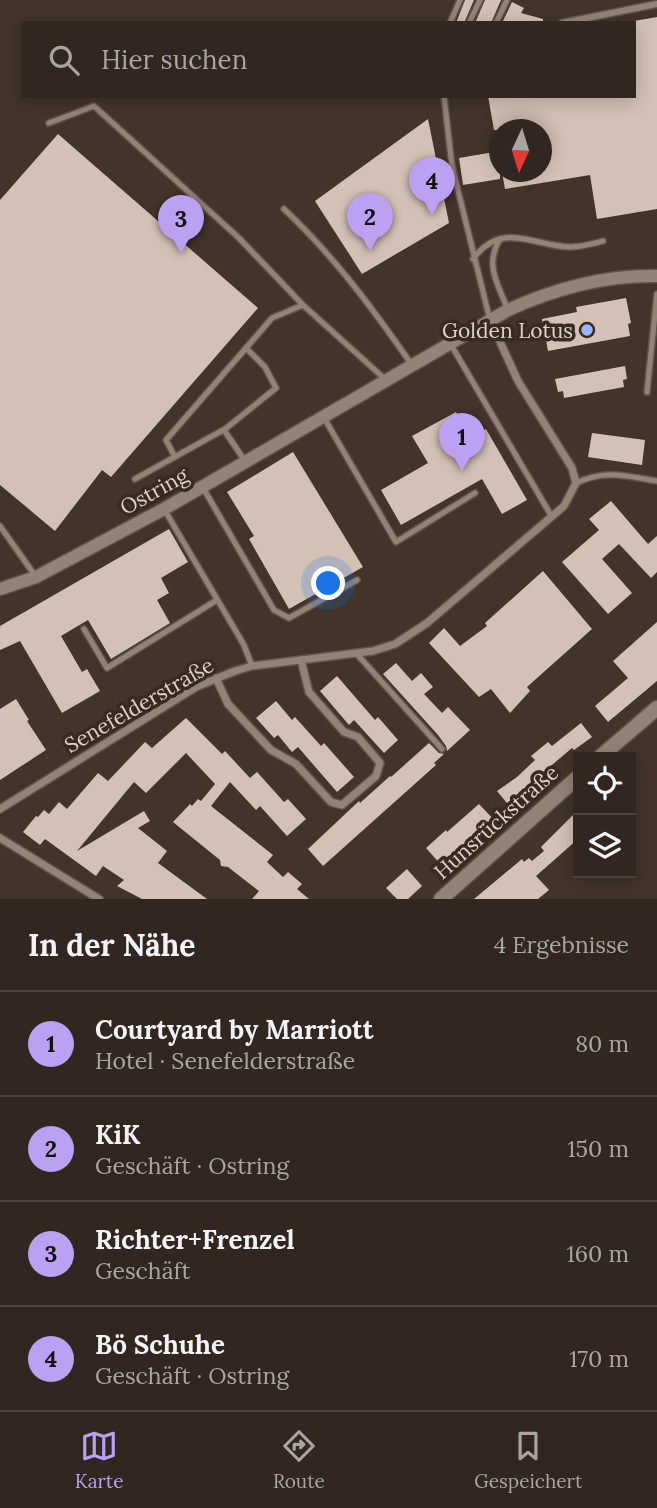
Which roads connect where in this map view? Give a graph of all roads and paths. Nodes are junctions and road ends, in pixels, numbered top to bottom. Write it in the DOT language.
graph roads {
  1 [pos="460,0"];
  2 [pos="480,0"];
  3 [pos="507,0"];
  4 [pos="656,4"];
  5 [pos="451,21"];
  6 [pos="471,21"];
  7 [pos="497,21"];
  8 [pos="572,21"];
  9 [pos="444,98"];
  10 [pos="49,123"];
  11 [pos="284,209"];
  12 [pos="500,239"];
  13 [pos="603,241"];
  14 [pos="473,259"];
  15 [pos="657,276"];
  16 [pos="657,295"];
  17 [pos="303,304"];
  18 [pos="508,310"];
  19 [pos="490,320"];
  20 [pos="450,343"];
  21 [pos="246,348"];
  22 [pos="412,365"];
  23 [pos="386,380"];
  24 [pos="647,392"];
  25 [pos="323,416"];
  26 [pos="225,429"];
  27 [pos="175,457"];
  28 [pos="245,462"];
  29 [pos="135,479"];
  30 [pos="657,481"];
  31 [pos="576,483"];
  32 [pos="202,486"];
  33 [pos="475,493"];
  34 [pos="164,509"];
  35 [pos="552,517"];
  36 [pos="0,526"];
  37 [pos="36,577"];
  38 [pos="357,580"];
  39 [pos="0,589"];
  40 [pos="217,600"];
  41 [pos="84,629"];
  42 [pos="356,653"];
  43 [pos="301,660"];
  44 [pos="252,666"];
  45 [pos="216,678"];
  46 [pos="657,708"];
  47 [pos="442,749"];
  48 [pos="606,752"];
  49 [pos="573,781"];
  50 [pos="0,809"];
  51 [pos="0,838"];
  52 [pos="99,899"];
  53 [pos="441,899"];
  1 -- 5 [label="lane"];
  2 -- 6 [label="lane"];
  3 -- 7 [label="lane"];
  4 -- 8 [label="street"];
  9 -- 14 [label="lane"];
  10 -- 17 [label="lane"];
  11 -- 22 [label="lane"];
  12 -- 13 [label="lane"];
  12 -- 14 [label="lane"];
  12 -- 18 [label="lane"];
  14 -- 19 [label="lane"];
  15 -- 18 [label="street, Ostring"];
  16 -- 24 [label="lane"];
  17 -- 21 [label="lane"];
  17 -- 23 [label="lane"];
  18 -- 19 [label="street, Ostring"];
  19 -- 20 [label="street, Ostring"];
  19 -- 31 [label="street"];
  20 -- 22 [label="street, Ostring"];
  20 -- 35 [label="lane"];
  21 -- 26 [label="lane"];
  21 -- 27 [label="lane"];
  22 -- 23 [label="street, Ostring"];
  23 -- 25 [label="street, Ostring"];
  25 -- 28 [label="street, Ostring"];
  25 -- 33 [label="lane"];
  26 -- 27 [label="lane"];
  26 -- 28 [label="lane"];
  27 -- 29 [label="lane"];
  28 -- 32 [label="street, Ostring"];
  30 -- 31 [label="lane"];
  31 -- 35 [label="street, Senefelderstraße"];
  32 -- 34 [label="street, Ostring"];
  32 -- 38 [label="lane"];
  34 -- 37 [label="street, Ostring"];
  34 -- 40 [label="lane"];
  35 -- 42 [label="street, Senefelderstraße"];
  36 -- 37 [label="lane"];
  37 -- 39 [label="street, Ostring"];
  40 -- 41 [label="lane"];
  40 -- 44 [label="lane"];
  42 -- 43 [label="street, Senefelderstraße"];
  42 -- 47 [label="lane"];
  43 -- 44 [label="street, Senefelderstraße"];
  43 -- 45 [label="street"];
  44 -- 45 [label="street, Senefelderstraße"];
  45 -- 50 [label="street, Senefelderstraße"];
  46 -- 48 [label="main road"];
  49 -- 53 [label="main road, Hunsrückstraße"];
  51 -- 52 [label="street"];
}
